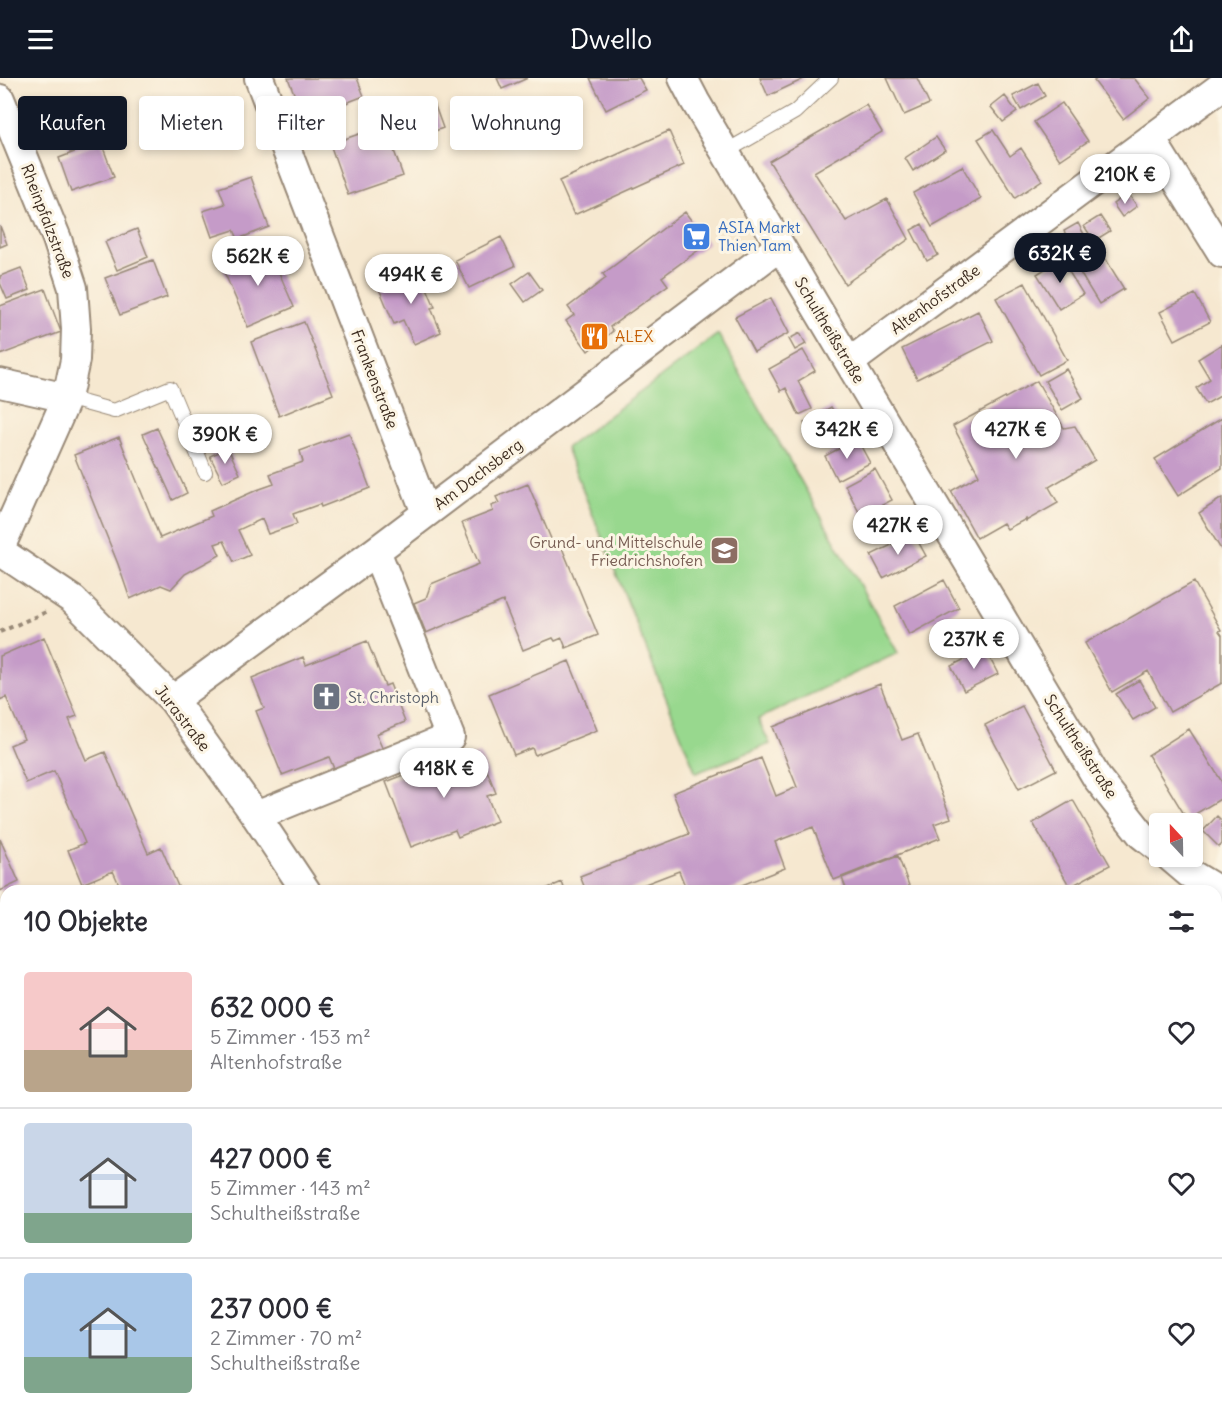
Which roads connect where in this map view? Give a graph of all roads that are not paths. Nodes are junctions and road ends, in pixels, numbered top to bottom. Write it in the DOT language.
graph roads {
  1 [pos="259,78"];
  2 [pos="683,78"];
  3 [pos="831,78"];
  4 [pos="1222,86"];
  5 [pos="0,99"];
  6 [pos="1151,139"];
  7 [pos="725,152"];
  8 [pos="780,246"];
  9 [pos="1222,253"];
  10 [pos="849,362"];
  11 [pos="0,383"];
  12 [pos="67,398"];
  13 [pos="205,472"];
  14 [pos="426,513"];
  15 [pos="0,550"];
  16 [pos="376,551"];
  17 [pos="173,700"];
  18 [pos="256,816"];
  19 [pos="1149,840"];
  20 [pos="1182,867"];
  21 [pos="302,885"];
  22 [pos="1209,885"];
  1 -- 14 [label="street, Frankenstraße"];
  2 -- 7 [label="street, Schultheißstraße"];
  3 -- 7 [label="lane"];
  4 -- 6 [label="street, Altenhofstraße"];
  5 -- 12 [label="street, Rheinpfalzstraße"];
  6 -- 9 [label="street"];
  6 -- 10 [label="street, Altenhofstraße"];
  7 -- 8 [label="street, Schultheißstraße"];
  8 -- 10 [label="street, Schultheißstraße"];
  8 -- 14 [label="street, Am Dachsberg"];
  10 -- 19 [label="street, Schultheißstraße"];
  11 -- 12 [label="street"];
  12 -- 13 [label="lane"];
  12 -- 15 [label="street, Rheinpfalzstraße"];
  14 -- 16 [label="street, Am Dachsberg"];
  15 -- 17 [label="street, Jurastraße"];
  16 -- 17 [label="street, Am Dachsberg"];
  16 -- 18 [label="street"];
  17 -- 18 [label="street, Jurastraße"];
  18 -- 21 [label="street, Jurastraße"];
  20 -- 22 [label="street"];
}
